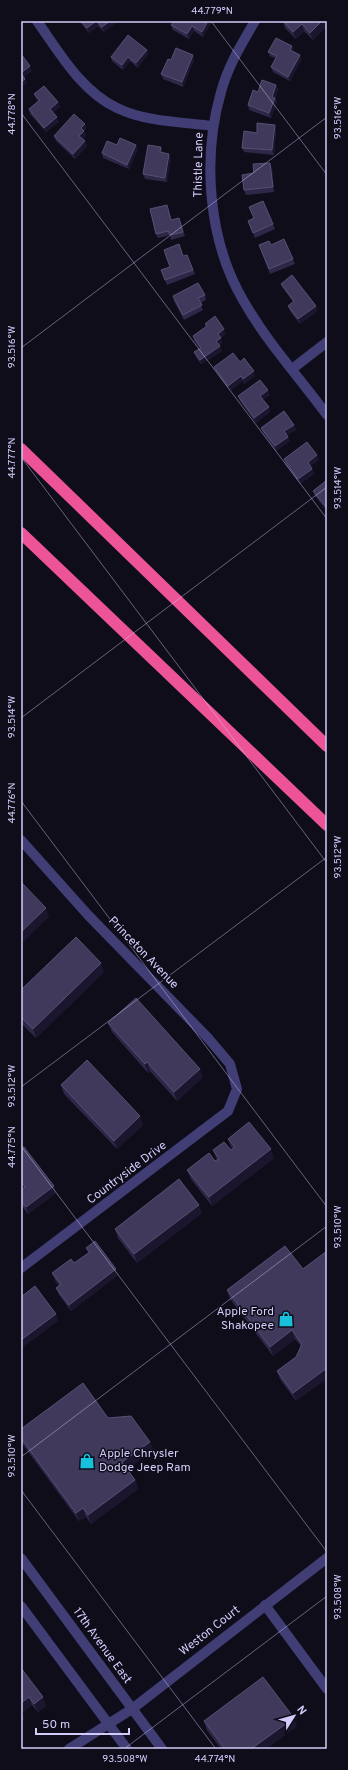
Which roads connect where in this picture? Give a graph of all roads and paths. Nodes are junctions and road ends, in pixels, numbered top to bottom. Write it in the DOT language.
graph roads {
  1 [pos="37,21"];
  2 [pos="255,21"];
  3 [pos="213,126"];
  4 [pos="327,342"];
  5 [pos="292,369"];
  6 [pos="327,415"];
  7 [pos="21,449"];
  8 [pos="21,533"];
  9 [pos="327,746"];
  10 [pos="327,825"];
  11 [pos="21,840"];
  12 [pos="237,1089"];
  13 [pos="21,1268"];
  14 [pos="21,1558"];
  15 [pos="327,1558"];
  16 [pos="265,1605"];
  17 [pos="21,1606"];
  18 [pos="327,1689"];
  19 [pos="132,1709"];
  20 [pos="108,1724"];
  21 [pos="69,1749"];
  22 [pos="127,1749"];
  23 [pos="162,1749"];
  1 -- 3 [label="street"];
  2 -- 3 [label="street, Thistle Lane"];
  3 -- 5 [label="street, Thistle Lane"];
  4 -- 5 [label="street"];
  5 -- 6 [label="street, Thistle Lane"];
  7 -- 9 [label="highway"];
  8 -- 10 [label="highway"];
  11 -- 12 [label="street, Princeton Avenue"];
  12 -- 13 [label="street, Countryside Drive"];
  14 -- 19 [label="street, 17th Avenue East"];
  15 -- 16 [label="street, Weston Court"];
  16 -- 18 [label="street"];
  16 -- 19 [label="street, Weston Court"];
  17 -- 20 [label="street"];
  19 -- 20 [label="street, Weston Court"];
  19 -- 23 [label="street, 17th Avenue East"];
  20 -- 21 [label="street, Weston Court"];
  20 -- 22 [label="street"];
}
